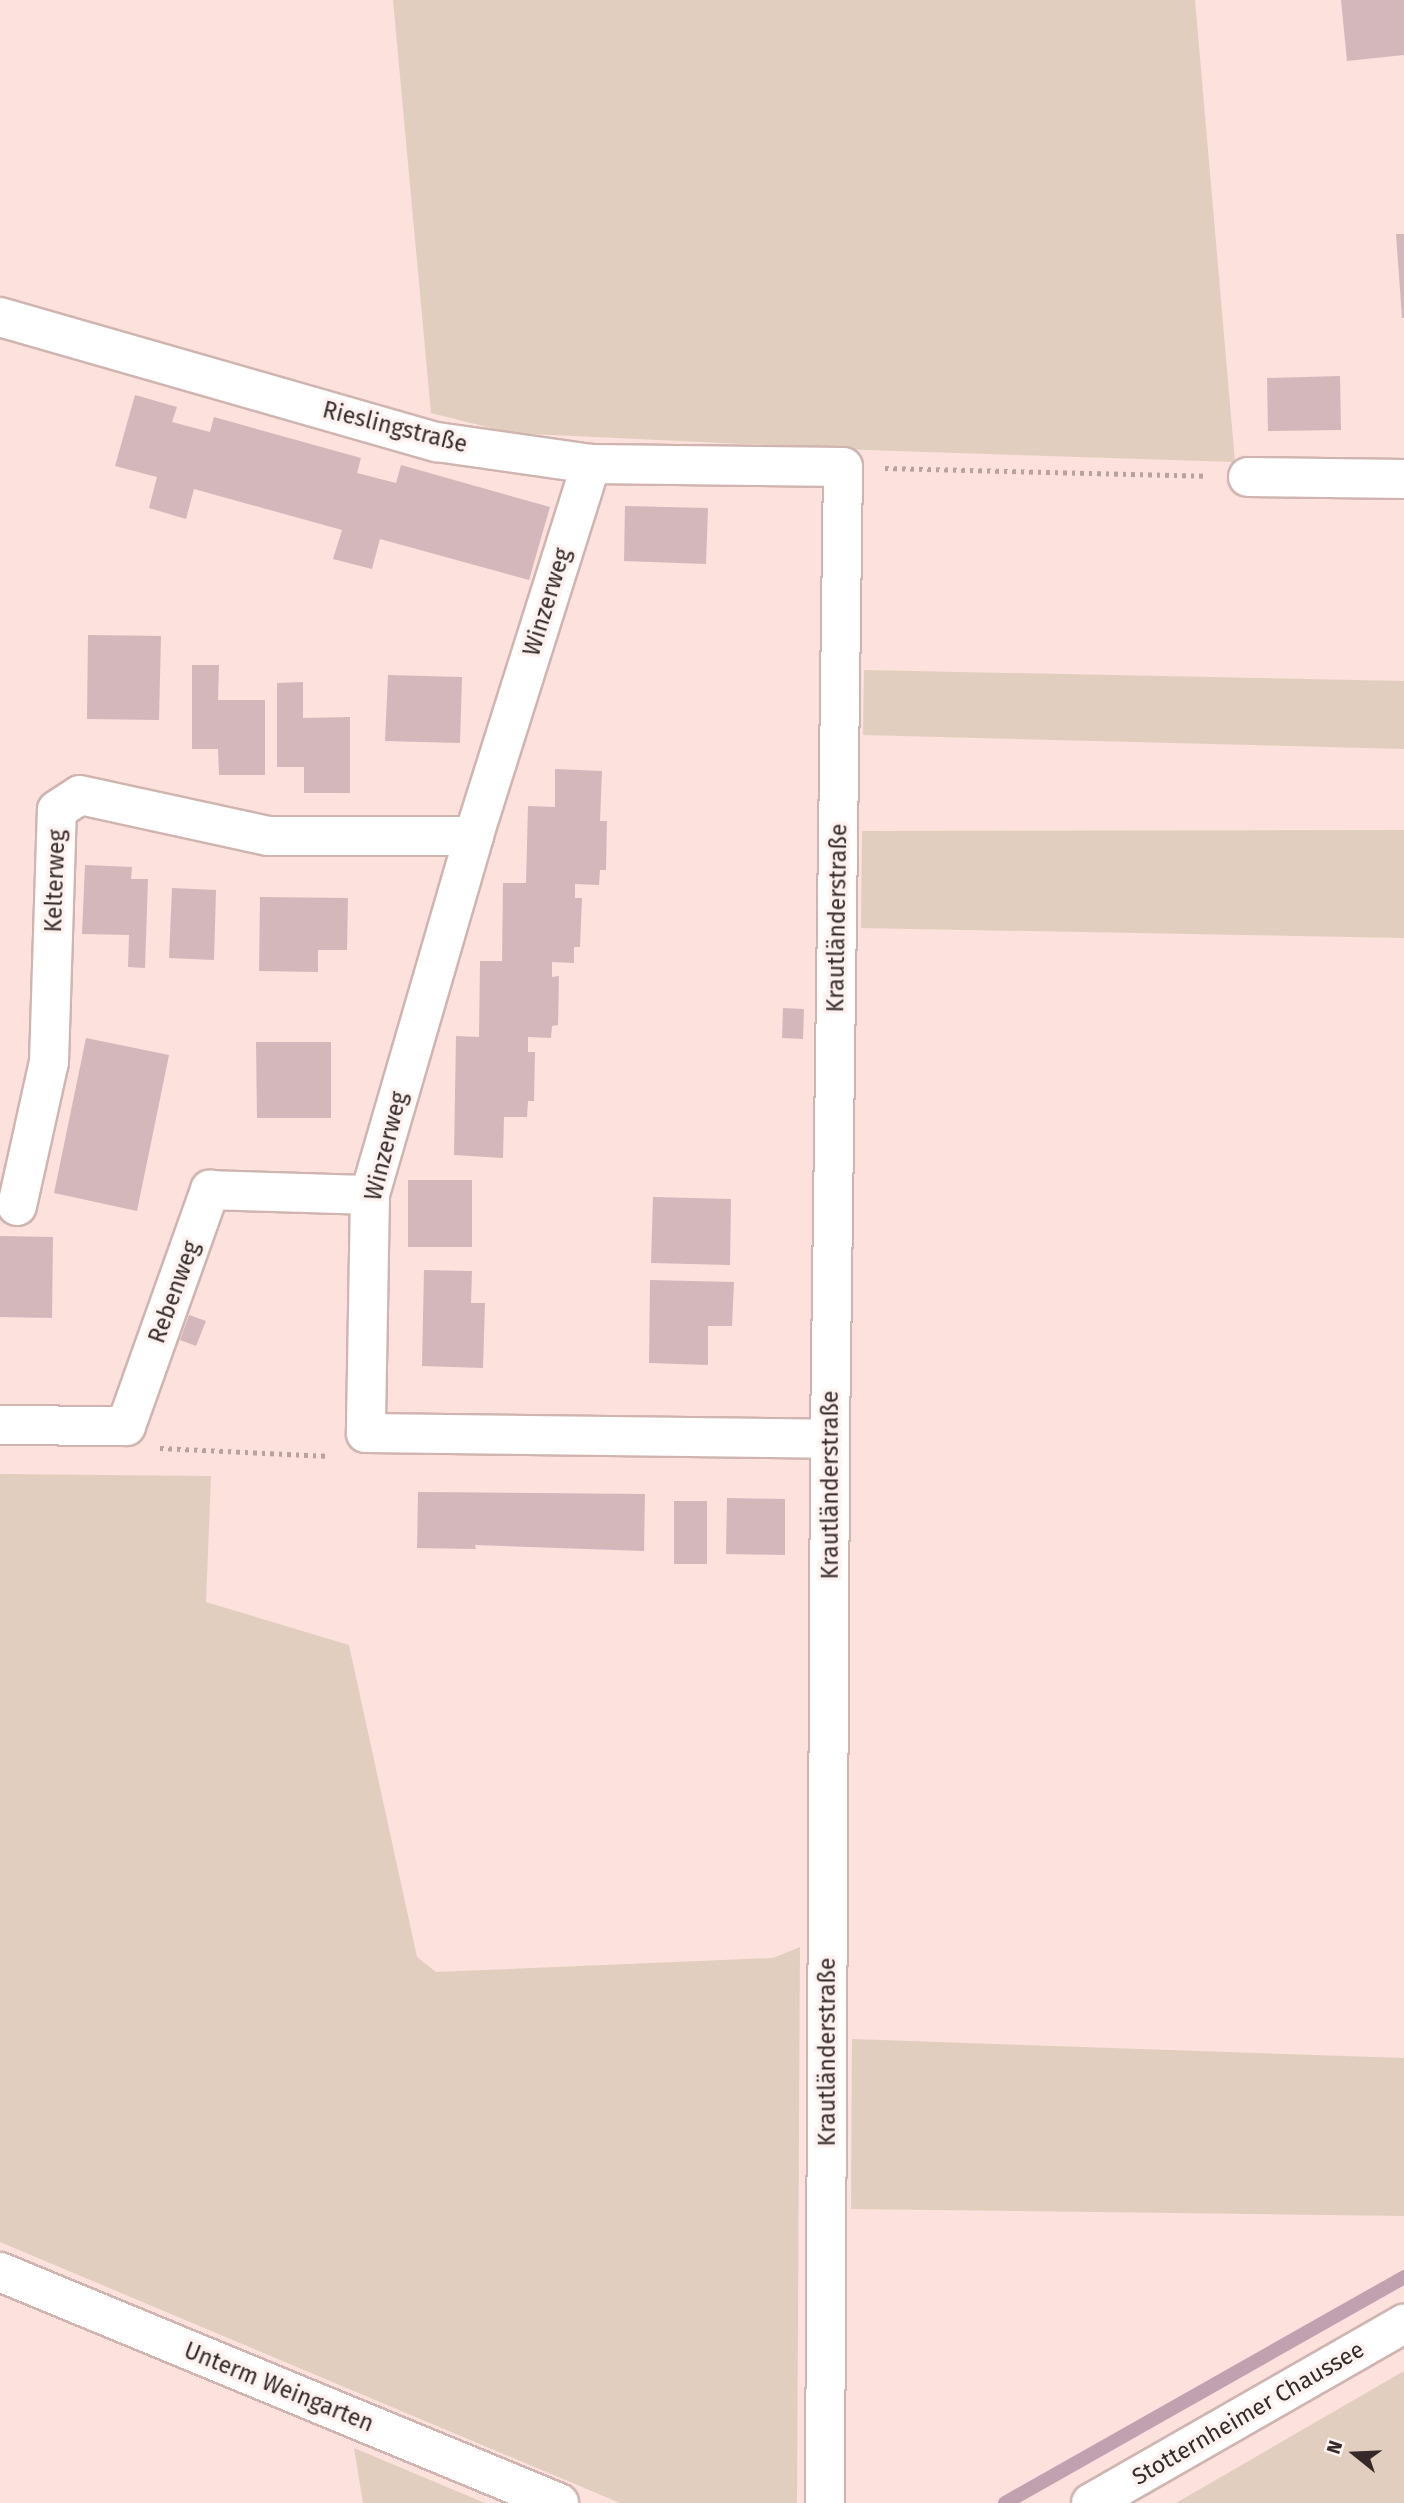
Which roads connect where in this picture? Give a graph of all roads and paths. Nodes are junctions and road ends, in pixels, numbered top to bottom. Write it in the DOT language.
graph roads {
  1 [pos="0,317"];
  2 [pos="591,464"];
  3 [pos="843,467"];
  4 [pos="1248,477"];
  5 [pos="1404,479"];
  6 [pos="474,836"];
  7 [pos="370,1195"];
  8 [pos="22,1207"];
  9 [pos="0,1425"];
  10 [pos="126,1426"];
  11 [pos="366,1433"];
  12 [pos="830,1439"];
  13 [pos="0,2272"];
  14 [pos="1404,2324"];
  15 [pos="558,2503"];
  16 [pos="825,2503"];
  17 [pos="1091,2503"];
  1 -- 2 [label="street, Rieslingstraße"];
  2 -- 3 [label="street, Rieslingstraße"];
  2 -- 6 [label="street, Winzerweg"];
  3 -- 4 [label="path"];
  3 -- 12 [label="street, Krautländerstraße"];
  4 -- 5 [label="street"];
  6 -- 7 [label="street, Winzerweg"];
  6 -- 8 [label="street, Kelterweg"];
  7 -- 10 [label="street, Rebenweg"];
  7 -- 11 [label="street, Winzerweg"];
  9 -- 10 [label="street"];
  10 -- 11 [label="path"];
  11 -- 12 [label="street"];
  12 -- 16 [label="street, Krautländerstraße"];
  13 -- 15 [label="street, Unterm Weingarten"];
  14 -- 17 [label="street, Stotternheimer Chaussee"];
}
